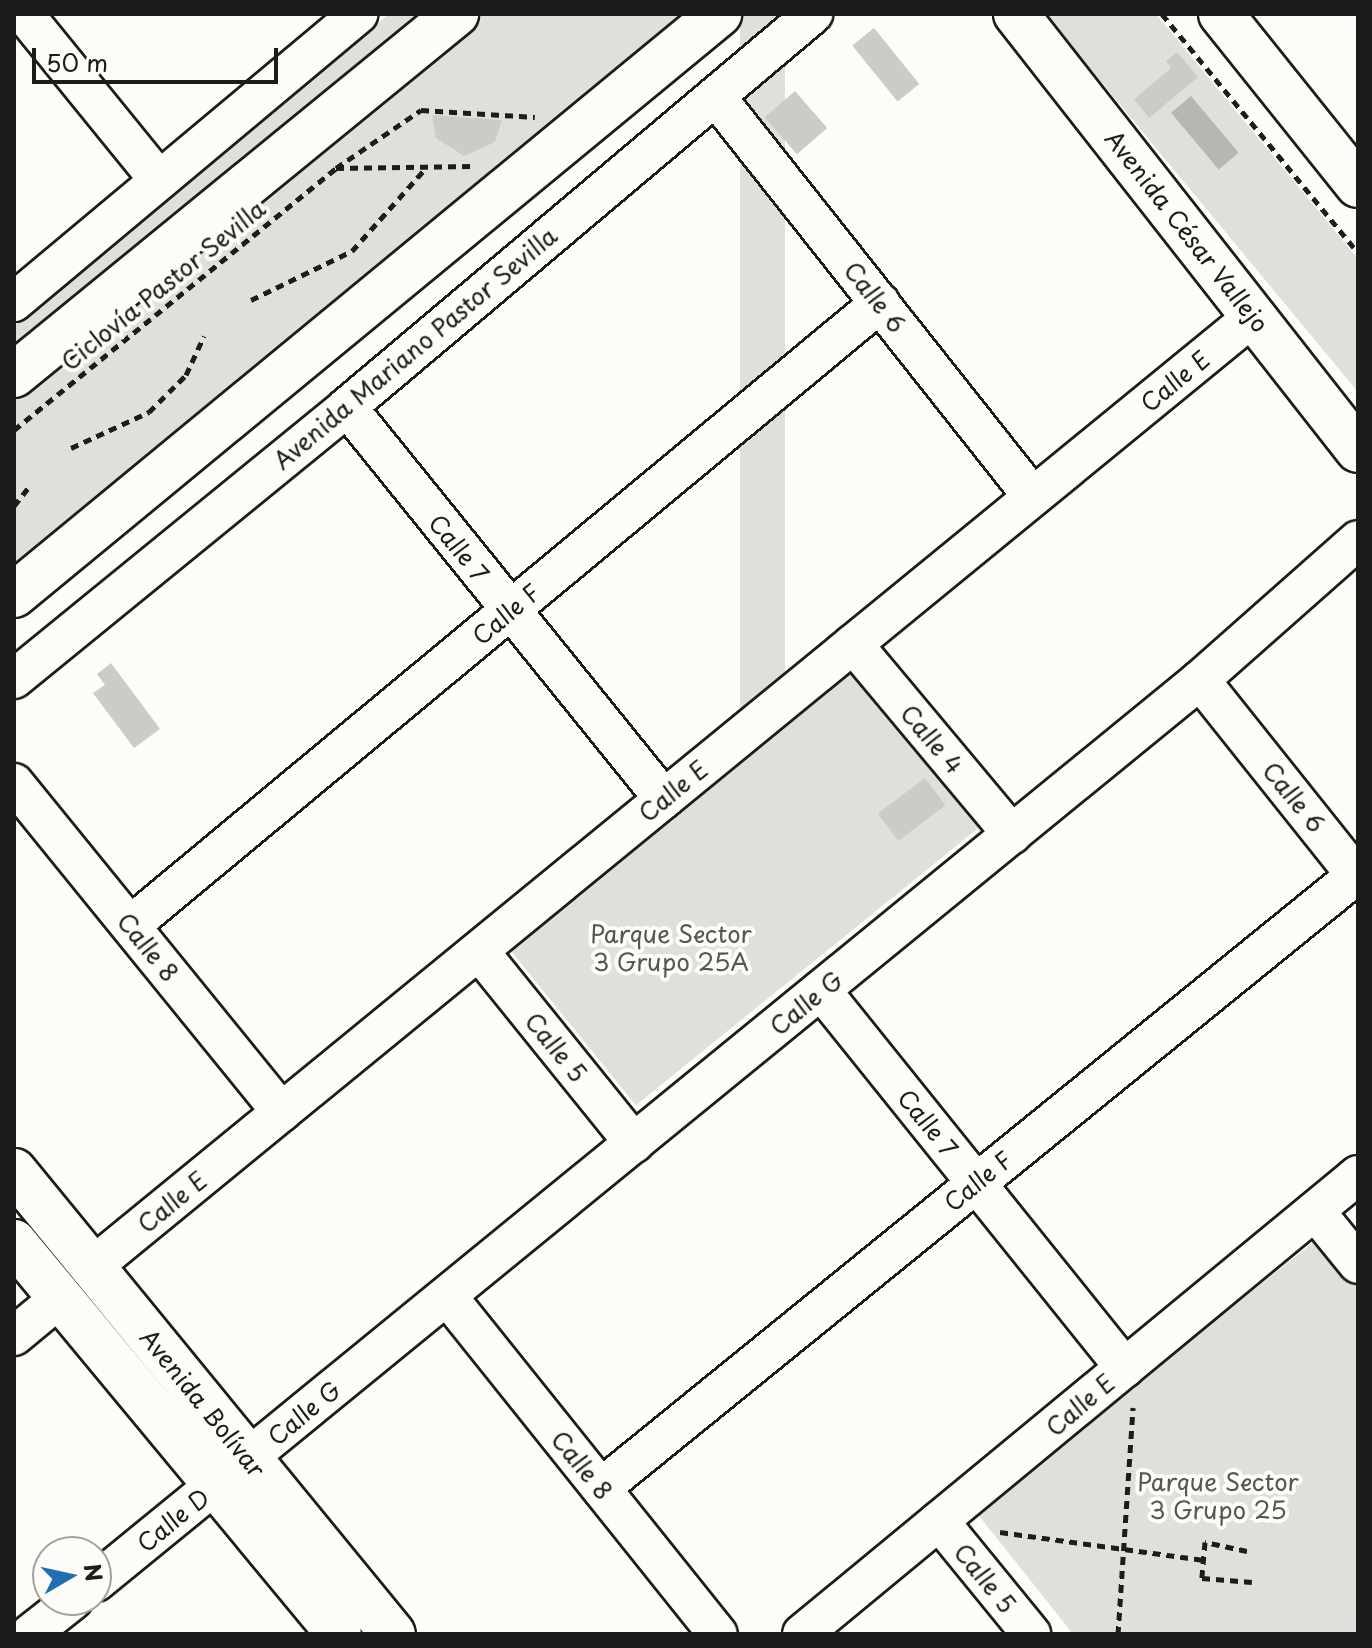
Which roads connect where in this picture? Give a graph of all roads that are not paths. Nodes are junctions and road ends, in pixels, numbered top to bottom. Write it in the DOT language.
graph roads {
  1 [pos="24,14"];
  2 [pos="456,14"];
  3 [pos="719,14"];
  4 [pos="813,14"];
  5 [pos="1016,14"];
  6 [pos="1221,14"];
  7 [pos="355,15"];
  8 [pos="716,97"];
  9 [pos="159,180"];
  10 [pos="1358,185"];
  11 [pos="14,302"];
  12 [pos="880,303"];
  13 [pos="1254,316"];
  14 [pos="14,375"];
  15 [pos="347,407"];
  16 [pos="1358,450"];
  17 [pos="1033,497"];
  18 [pos="1358,540"];
  19 [pos="14,595"];
  20 [pos="510,611"];
  21 [pos="853,644"];
  22 [pos="14,679"];
  23 [pos="1200,680"];
  24 [pos="14,783"];
  25 [pos="664,799"];
  26 [pos="1012,834"];
  27 [pos="1357,876"];
  28 [pos="131,925"];
  29 [pos="479,951"];
  30 [pos="821,990"];
  31 [pos="281,1112"];
  32 [pos="634,1143"];
  33 [pos="14,1171"];
  34 [pos="1358,1175"];
  35 [pos="976,1183"];
  36 [pos="1315,1211"];
  37 [pos="14,1242"];
  38 [pos="1358,1264"];
  39 [pos="92,1267"];
  40 [pos="447,1296"];
  41 [pos="60,1298"];
  42 [pos="14,1336"];
  43 [pos="1130,1381"];
  44 [pos="249,1459"];
  45 [pos="214,1487"];
  46 [pos="601,1488"];
  47 [pos="939,1521"];
  48 [pos="112,1569"];
  49 [pos="53,1616"];
  50 [pos="30,1634"];
  51 [pos="339,1634"];
  52 [pos="393,1634"];
  53 [pos="718,1634"];
  54 [pos="802,1634"];
  55 [pos="1031,1634"];
  1 -- 9 [label="street"];
  2 -- 14 [label="main road"];
  3 -- 19 [label="main road"];
  4 -- 8 [label="street, Avenida Mariano Pastor Sevilla"];
  5 -- 13 [label="main road, Avenida César Vallejo"];
  6 -- 10 [label="main road"];
  7 -- 9 [label="street"];
  8 -- 12 [label="street, Calle 6"];
  8 -- 15 [label="street, Avenida Mariano Pastor Sevilla"];
  9 -- 11 [label="street"];
  12 -- 17 [label="street, Calle 6"];
  12 -- 20 [label="street, Calle F"];
  13 -- 16 [label="main road, Avenida César Vallejo"];
  13 -- 17 [label="street, Calle E"];
  15 -- 20 [label="street, Calle 7"];
  15 -- 22 [label="street, Avenida Mariano Pastor Sevilla"];
  17 -- 21 [label="street, Calle E"];
  18 -- 23 [label="street, Calle G"];
  20 -- 25 [label="street, Calle 7"];
  20 -- 28 [label="street, Calle F"];
  21 -- 25 [label="street, Calle E"];
  21 -- 26 [label="street, Calle 4"];
  23 -- 26 [label="street, Calle G"];
  23 -- 27 [label="street, Calle 6"];
  24 -- 28 [label="street, Calle 8"];
  25 -- 29 [label="street, Calle E"];
  26 -- 30 [label="street, Calle G"];
  27 -- 35 [label="street, Calle F"];
  28 -- 31 [label="street, Calle 8"];
  29 -- 31 [label="street, Calle E"];
  29 -- 32 [label="street, Calle 5"];
  30 -- 32 [label="street, Calle G"];
  30 -- 35 [label="street, Calle 7"];
  31 -- 39 [label="street, Calle E"];
  32 -- 40 [label="street, Calle G"];
  33 -- 39 [label="main road, Avenida Bolívar"];
  34 -- 36 [label="street, Calle E"];
  35 -- 43 [label="street, Calle 7"];
  35 -- 46 [label="street, Calle F"];
  36 -- 38 [label="street"];
  36 -- 43 [label="street, Calle E"];
  37 -- 41 [label="main road, Avenida Bolívar"];
  39 -- 44 [label="main road, Avenida Bolívar"];
  40 -- 44 [label="street, Calle G"];
  40 -- 46 [label="street, Calle 8"];
  41 -- 42 [label="street"];
  41 -- 45 [label="main road, Avenida Bolívar"];
  43 -- 47 [label="street, Calle E"];
  44 -- 45 [label="street, Calle D"];
  44 -- 52 [label="main road, Avenida Bolívar"];
  45 -- 48 [label="street, Calle D"];
  45 -- 51 [label="main road, Avenida Bolívar"];
  46 -- 53 [label="street, Calle 8"];
  47 -- 54 [label="street, Calle E"];
  47 -- 55 [label="street, Calle 5"];
  49 -- 50 [label="street"];
}
